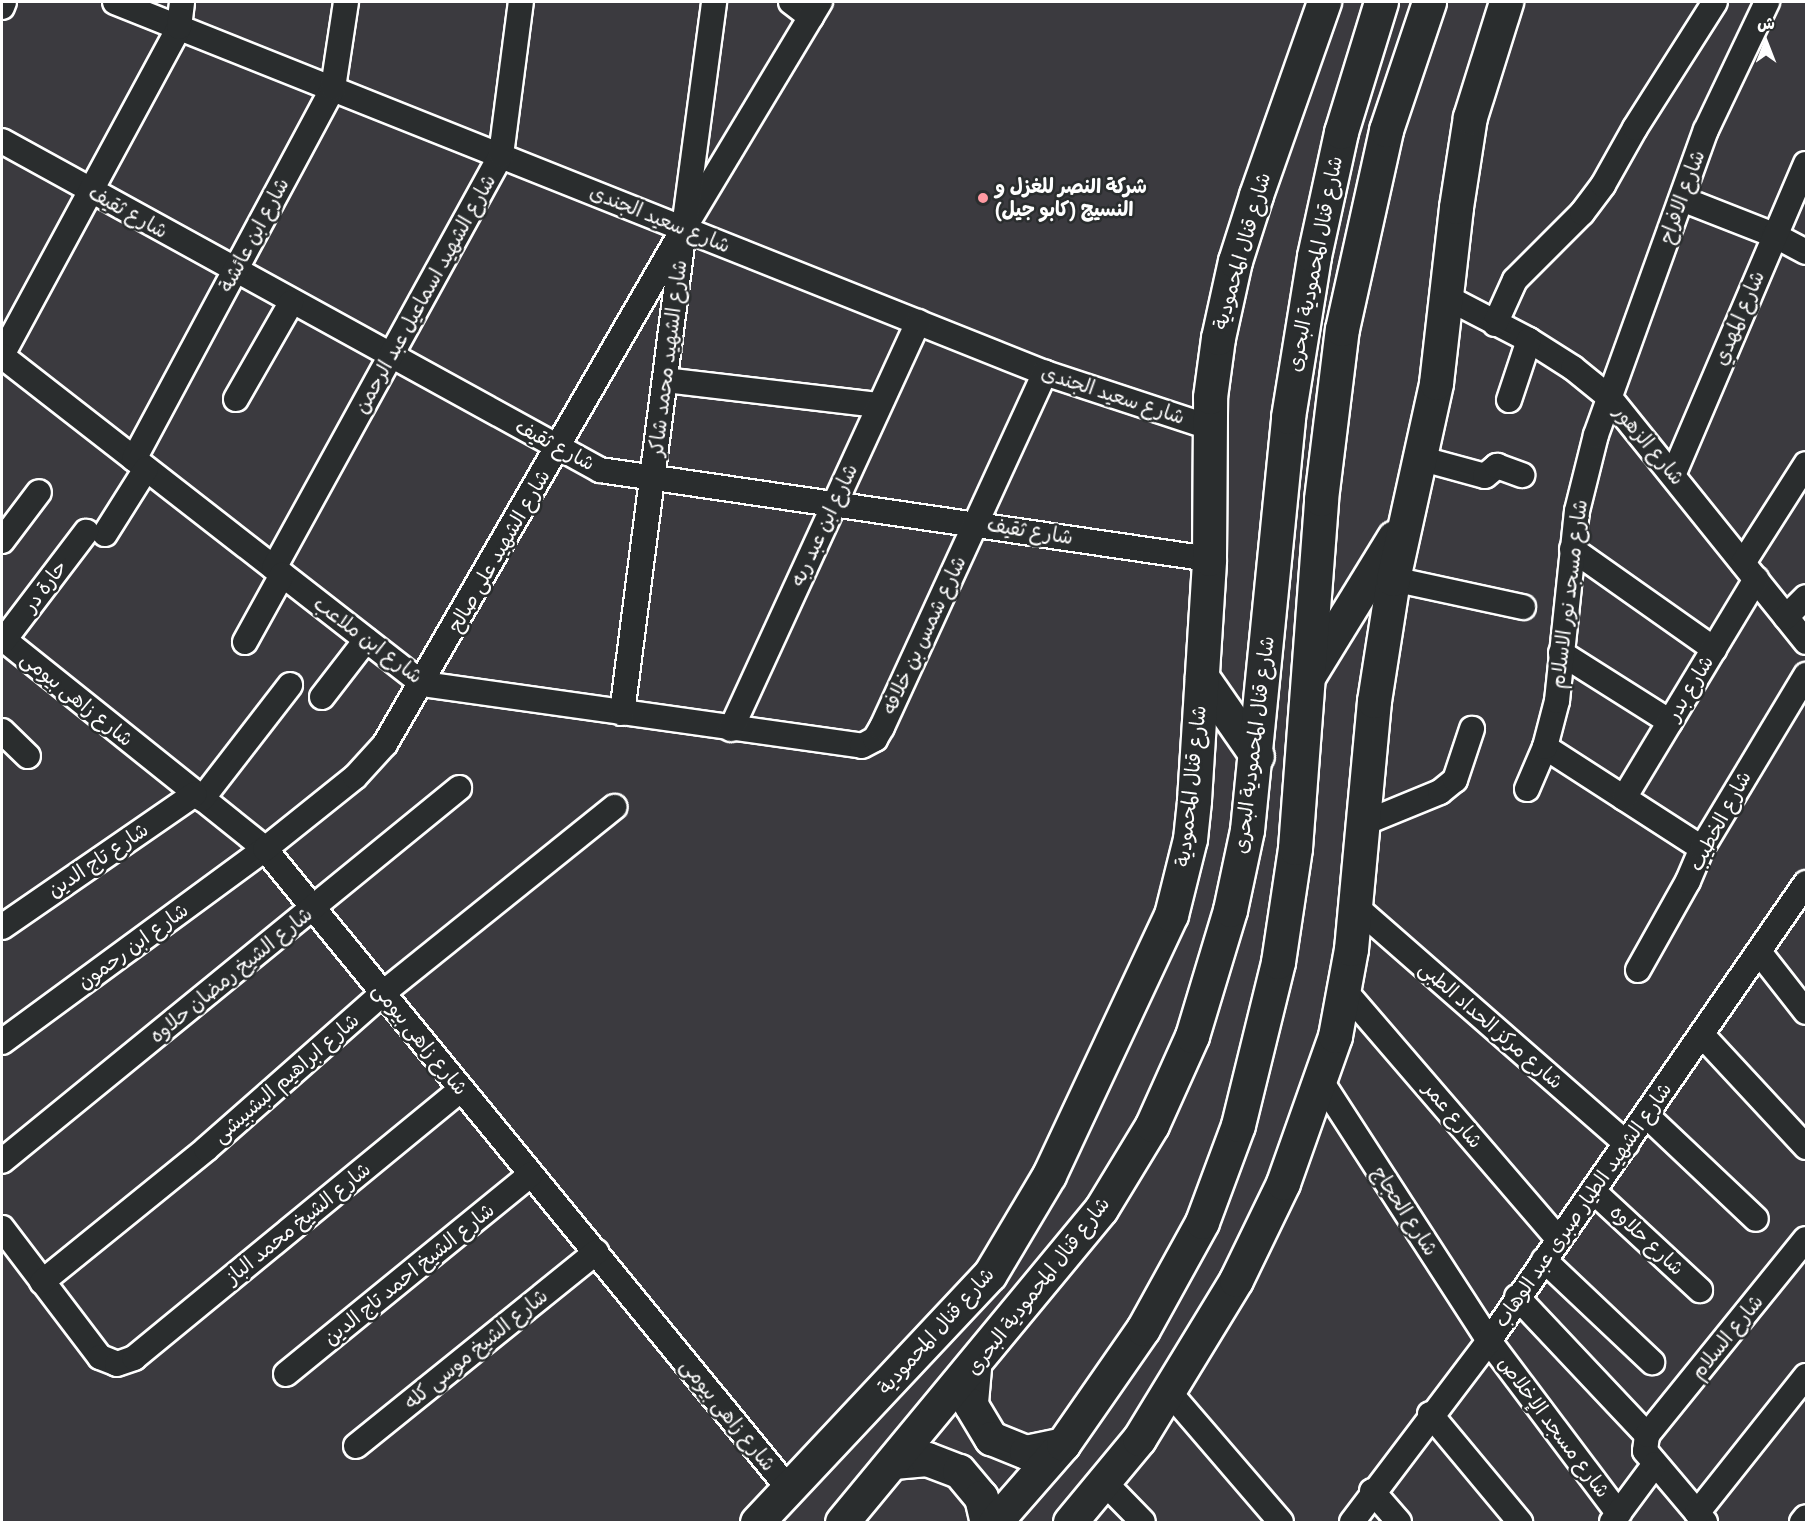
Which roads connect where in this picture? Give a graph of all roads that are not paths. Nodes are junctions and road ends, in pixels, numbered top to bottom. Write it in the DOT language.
graph roads {
  1 [pos="4,2"];
  2 [pos="115,2"];
  3 [pos="182,2"];
  4 [pos="346,2"];
  5 [pos="521,2"];
  6 [pos="714,2"];
  7 [pos="791,2"];
  8 [pos="1324,2"];
  9 [pos="1381,2"];
  10 [pos="1429,2"];
  11 [pos="1506,2"];
  12 [pos="1715,2"];
  13 [pos="1767,2"];
  14 [pos="2,7"];
  15 [pos="815,9"];
  16 [pos="179,27"];
  17 [pos="333,88"];
  18 [pos="2,141"];
  19 [pos="501,156"];
  20 [pos="1806,164"];
  21 [pos="90,191"];
  22 [pos="1682,199"];
  23 [pos="684,228"];
  24 [pos="1774,235"];
  25 [pos="1806,252"];
  26 [pos="235,272"];
  27 [pos="1448,298"];
  28 [pos="291,303"];
  29 [pos="918,322"];
  30 [pos="1495,324"];
  31 [pos="1529,340"];
  32 [pos="2,355"];
  33 [pos="390,356"];
  34 [pos="1045,373"];
  35 [pos="665,380"];
  36 [pos="1610,398"];
  37 [pos="236,399"];
  38 [pos="1509,400"];
  39 [pos="879,405"];
  40 [pos="1209,426"];
  41 [pos="559,448"];
  42 [pos="1419,458"];
  43 [pos="140,464"];
  44 [pos="1806,464"];
  45 [pos="1674,473"];
  46 [pos="1522,475"];
  47 [pos="652,478"];
  48 [pos="39,492"];
  49 [pos="835,503"];
  50 [pos="1405,519"];
  51 [pos="976,522"];
  52 [pos="96,533"];
  53 [pos="2,541"];
  54 [pos="1572,549"];
  55 [pos="1209,559"];
  56 [pos="1750,571"];
  57 [pos="278,572"];
  58 [pos="1393,579"];
  59 [pos="1806,597"];
  60 [pos="1523,607"];
  61 [pos="1786,617"];
  62 [pos="366,640"];
  63 [pos="245,642"];
  64 [pos="1806,642"];
  65 [pos="7,649"];
  66 [pos="1714,650"];
  67 [pos="1562,653"];
  68 [pos="1806,675"];
  69 [pos="1308,676"];
  70 [pos="1202,677"];
  71 [pos="423,684"];
  72 [pos="290,685"];
  73 [pos="322,697"];
  74 [pos="622,713"];
  75 [pos="1670,722"];
  76 [pos="731,729"];
  77 [pos="1472,729"];
  78 [pos="2,731"];
  79 [pos="848,745"];
  80 [pos="1545,747"];
  81 [pos="28,756"];
  82 [pos="1257,756"];
  83 [pos="459,788"];
  84 [pos="1527,789"];
  85 [pos="199,796"];
  86 [pos="1624,798"];
  87 [pos="614,807"];
  88 [pos="1362,824"];
  89 [pos="1702,848"];
  90 [pos="265,849"];
  91 [pos="1806,883"];
  92 [pos="1355,906"];
  93 [pos="313,908"];
  94 [pos="2,927"];
  95 [pos="1759,952"];
  96 [pos="1638,970"];
  97 [pos="1345,991"];
  98 [pos="383,993"];
  99 [pos="1806,1012"];
  100 [pos="1702,1035"];
  101 [pos="2,1042"];
  102 [pos="1321,1081"];
  103 [pos="461,1089"];
  104 [pos="1646,1115"];
  105 [pos="1627,1144"];
  106 [pos="1806,1147"];
  107 [pos="2,1161"];
  108 [pos="531,1174"];
  109 [pos="1593,1191"];
  110 [pos="1756,1219"];
  111 [pos="2,1230"];
  112 [pos="1806,1239"];
  113 [pos="1559,1240"];
  114 [pos="596,1252"];
  115 [pos="1544,1260"];
  116 [pos="42,1282"];
  117 [pos="1700,1290"];
  118 [pos="1517,1297"];
  119 [pos="1489,1341"];
  120 [pos="1652,1362"];
  121 [pos="974,1368"];
  122 [pos="286,1374"];
  123 [pos="1806,1376"];
  124 [pos="1170,1393"];
  125 [pos="1430,1414"];
  126 [pos="1647,1435"];
  127 [pos="1063,1444"];
  128 [pos="356,1446"];
  129 [pos="893,1462"];
  130 [pos="1655,1464"];
  131 [pos="1105,1483"];
  132 [pos="789,1489"];
  133 [pos="1372,1491"];
  134 [pos="1806,1517"];
  135 [pos="1616,1518"];
  136 [pos="1701,1518"];
  137 [pos="757,1522"];
  138 [pos="842,1522"];
  139 [pos="987,1522"];
  140 [pos="995,1522"];
  141 [pos="1070,1522"];
  142 [pos="1143,1522"];
  143 [pos="1281,1522"];
  144 [pos="1352,1522"];
  145 [pos="1399,1522"];
  146 [pos="1520,1522"];
  147 [pos="1802,1522"];
  1 -- 14 [label="street"];
  2 -- 16 [label="street, شارع سعيد الجندى"];
  3 -- 16 [label="street"];
  4 -- 17 [label="street, شارع ابن عائشة"];
  5 -- 19 [label="street, شارع الشهيد اسماعيل عبد الرحمن"];
  6 -- 23 [label="street, شارع الشهيد على صالح"];
  7 -- 15 [label="street"];
  8 -- 40 [label="main road, شارع قنال المحمودية"];
  9 -- 82 [label="main road, شارع قنال المحمودية البحرى"];
  10 -- 69 [label="main road, شارع قنال المحمودية البحرى"];
  11 -- 27 [label="main road"];
  12 -- 30 [label="street"];
  13 -- 22 [label="street, شارع الافراح"];
  15 -- 23 [label="street, شارع الشهيد محمد شاكر"];
  16 -- 17 [label="street, شارع سعيد الجندى"];
  16 -- 21 [label="street"];
  17 -- 19 [label="street, شارع سعيد الجندى"];
  17 -- 26 [label="street, شارع ابن عائشة"];
  18 -- 21 [label="street, شارع ثقيف"];
  19 -- 23 [label="street, شارع سعيد الجندى"];
  19 -- 33 [label="street, شارع الشهيد اسماعيل عبد الرحمن"];
  20 -- 24 [label="street, شارع المهدي"];
  21 -- 26 [label="street, شارع ثقيف"];
  21 -- 32 [label="street"];
  22 -- 24 [label="street"];
  22 -- 36 [label="street, شارع الافراح"];
  23 -- 29 [label="street, شارع سعيد الجندى"];
  23 -- 35 [label="street, شارع الشهيد محمد شاكر"];
  23 -- 41 [label="street, شارع الشهيد على صالح"];
  24 -- 25 [label="street"];
  24 -- 45 [label="street, شارع المهدي"];
  26 -- 28 [label="street, شارع ثقيف"];
  26 -- 43 [label="street, شارع ابن عائشة"];
  27 -- 30 [label="street, شارع الزهور"];
  27 -- 42 [label="main road"];
  28 -- 33 [label="street, شارع ثقيف"];
  28 -- 37 [label="street"];
  29 -- 34 [label="street, شارع سعيد الجندى"];
  29 -- 39 [label="street, شارع ابن عبد ربه"];
  30 -- 31 [label="street, شارع الزهور"];
  31 -- 36 [label="street, شارع الزهور"];
  31 -- 38 [label="street"];
  32 -- 43 [label="street, شارع ابن ملاعب"];
  33 -- 41 [label="street, شارع ثقيف"];
  33 -- 57 [label="street, شارع الشهيد اسماعيل عبد الرحمن"];
  34 -- 40 [label="street, شارع سعيد الجندى"];
  34 -- 51 [label="street, شارع شمس بن خلافه"];
  35 -- 39 [label="street"];
  35 -- 47 [label="street, شارع الشهيد محمد شاكر"];
  36 -- 45 [label="street, شارع الزهور"];
  36 -- 54 [label="street, شارع مسجد نور الاسلام"];
  39 -- 49 [label="street, شارع ابن عبد ربه"];
  40 -- 55 [label="main road, شارع قنال المحمودية"];
  41 -- 47 [label="street, شارع ثقيف"];
  41 -- 71 [label="street, شارع الشهيد على صالح"];
  42 -- 46 [label="street"];
  42 -- 50 [label="main road"];
  43 -- 52 [label="street, شارع ابن عائشة"];
  43 -- 57 [label="street, شارع ابن ملاعب"];
  44 -- 56 [label="street, شارع بدر"];
  45 -- 56 [label="street, شارع الزهور"];
  47 -- 49 [label="street, شارع ثقيف"];
  47 -- 74 [label="street, شارع الشهيد محمد شاكر"];
  48 -- 53 [label="street"];
  49 -- 51 [label="street, شارع ثقيف"];
  49 -- 76 [label="street, شارع ابن عبد ربه"];
  50 -- 58 [label="main road"];
  50 -- 69 [label="main road"];
  51 -- 55 [label="street, شارع ثقيف"];
  51 -- 79 [label="street, شارع شمس بن خلافه"];
  52 -- 65 [label="street, حارة در"];
  54 -- 66 [label="street"];
  54 -- 67 [label="street, شارع مسجد نور الاسلام"];
  55 -- 70 [label="main road, شارع قنال المحمودية"];
  56 -- 61 [label="street, شارع الزهور"];
  56 -- 66 [label="street, شارع بدر"];
  57 -- 62 [label="street, شارع ابن ملاعب"];
  57 -- 63 [label="street, شارع الشهيد اسماعيل عبد الرحمن"];
  58 -- 60 [label="street"];
  58 -- 88 [label="main road"];
  59 -- 61 [label="street"];
  61 -- 64 [label="street, شارع الزهور"];
  62 -- 71 [label="street, شارع ابن ملاعب"];
  62 -- 73 [label="street"];
  65 -- 85 [label="street, شارع زاهى بيومى"];
  66 -- 75 [label="street, شارع بدر"];
  67 -- 75 [label="street"];
  67 -- 80 [label="street, شارع مسجد نور الاسلام"];
  68 -- 89 [label="street, شارع الخطيب"];
  69 -- 127 [label="main road, شارع قنال المحمودية البحرى"];
  70 -- 82 [label="main road"];
  70 -- 132 [label="main road, شارع قنال المحمودية"];
  71 -- 74 [label="street, شارع ابن ملاعب"];
  71 -- 90 [label="street, شارع الشهيد على صالح"];
  72 -- 85 [label="street, شارع تاج الدين"];
  74 -- 76 [label="street, شارع ابن ملاعب"];
  75 -- 86 [label="street, شارع بدر"];
  76 -- 79 [label="street, شارع ابن ملاعب"];
  77 -- 88 [label="street"];
  78 -- 81 [label="street"];
  80 -- 84 [label="street, شارع مسجد نور الاسلام"];
  80 -- 86 [label="street"];
  82 -- 121 [label="main road, شارع قنال المحمودية البحرى"];
  83 -- 93 [label="street, شارع الشيخ رمضان حلاوه"];
  85 -- 90 [label="street, شارع زاهى بيومى"];
  85 -- 94 [label="street, شارع تاج الدين"];
  86 -- 89 [label="street"];
  87 -- 98 [label="street, شارع ابراهيم البشبيشى"];
  88 -- 92 [label="main road"];
  89 -- 96 [label="street, شارع الخطيب"];
  90 -- 93 [label="street, شارع زاهى بيومى"];
  90 -- 101 [label="street, شارع ابن رحمون"];
  91 -- 95 [label="street, شارع الشهيد الطيار صبرى عبد الوهاب"];
  92 -- 97 [label="main road"];
  92 -- 105 [label="street, شارع مركز الحداد الطبى"];
  93 -- 98 [label="street, شارع زاهى بيومى"];
  93 -- 107 [label="street, شارع الشيخ رمضان حلاوه"];
  95 -- 99 [label="street"];
  95 -- 100 [label="street, شارع الشهيد الطيار صبرى عبد الوهاب"];
  97 -- 102 [label="main road"];
  97 -- 113 [label="street, شارع عمر"];
  98 -- 103 [label="street, شارع زاهى بيومى"];
  98 -- 116 [label="street, شارع ابراهيم البشبيشى"];
  100 -- 104 [label="street, شارع الشهيد الطيار صبرى عبد الوهاب"];
  100 -- 106 [label="street"];
  102 -- 119 [label="street, شارع الحجاج"];
  102 -- 124 [label="main road"];
  103 -- 108 [label="street, شارع زاهى بيومى"];
  103 -- 116 [label="street, شارع الشيخ محمد الباز"];
  104 -- 105 [label="street, شارع الشهيد الطيار صبرى عبد الوهاب"];
  104 -- 110 [label="street"];
  105 -- 109 [label="street, شارع الشهيد الطيار صبرى عبد الوهاب"];
  108 -- 114 [label="street, شارع زاهى بيومى"];
  108 -- 122 [label="street, شارع الشيخ احمد تاج الدين"];
  109 -- 113 [label="street, شارع الشهيد الطيار صبرى عبد الوهاب"];
  109 -- 117 [label="street, شارع حلاوه"];
  111 -- 116 [label="street"];
  112 -- 126 [label="street, شارع السلام"];
  113 -- 115 [label="street, شارع الشهيد الطيار صبرى عبد الوهاب"];
  114 -- 128 [label="street, شارع الشيخ موسى كله"];
  114 -- 132 [label="street, شارع زاهى بيومى"];
  115 -- 118 [label="street, شارع الشهيد الطيار صبرى عبد الوهاب"];
  115 -- 120 [label="street"];
  118 -- 119 [label="street, شارع الشهيد الطيار صبرى عبد الوهاب"];
  118 -- 126 [label="street"];
  119 -- 125 [label="street, شارع الشهيد الطيار صبرى عبد الوهاب"];
  119 -- 135 [label="street, شارع مسجد الإخلاص"];
  121 -- 127 [label="main road"];
  121 -- 129 [label="main road, شارع قنال المحمودية البحرى"];
  123 -- 136 [label="street"];
  124 -- 131 [label="main road"];
  124 -- 143 [label="street"];
  125 -- 133 [label="street, شارع الشهيد الطيار صبرى عبد الوهاب"];
  125 -- 146 [label="street"];
  126 -- 130 [label="street"];
  127 -- 140 [label="main road, شارع قنال المحمودية البحرى"];
  129 -- 138 [label="main road, شارع قنال المحمودية البحرى"];
  129 -- 139 [label="main road"];
  130 -- 135 [label="street"];
  130 -- 136 [label="street"];
  131 -- 141 [label="main road"];
  131 -- 142 [label="street"];
  132 -- 137 [label="main road, شارع قنال المحمودية"];
  133 -- 144 [label="street, شارع الشهيد الطيار صبرى عبد الوهاب"];
  133 -- 145 [label="street"];
  134 -- 147 [label="street"];
}
